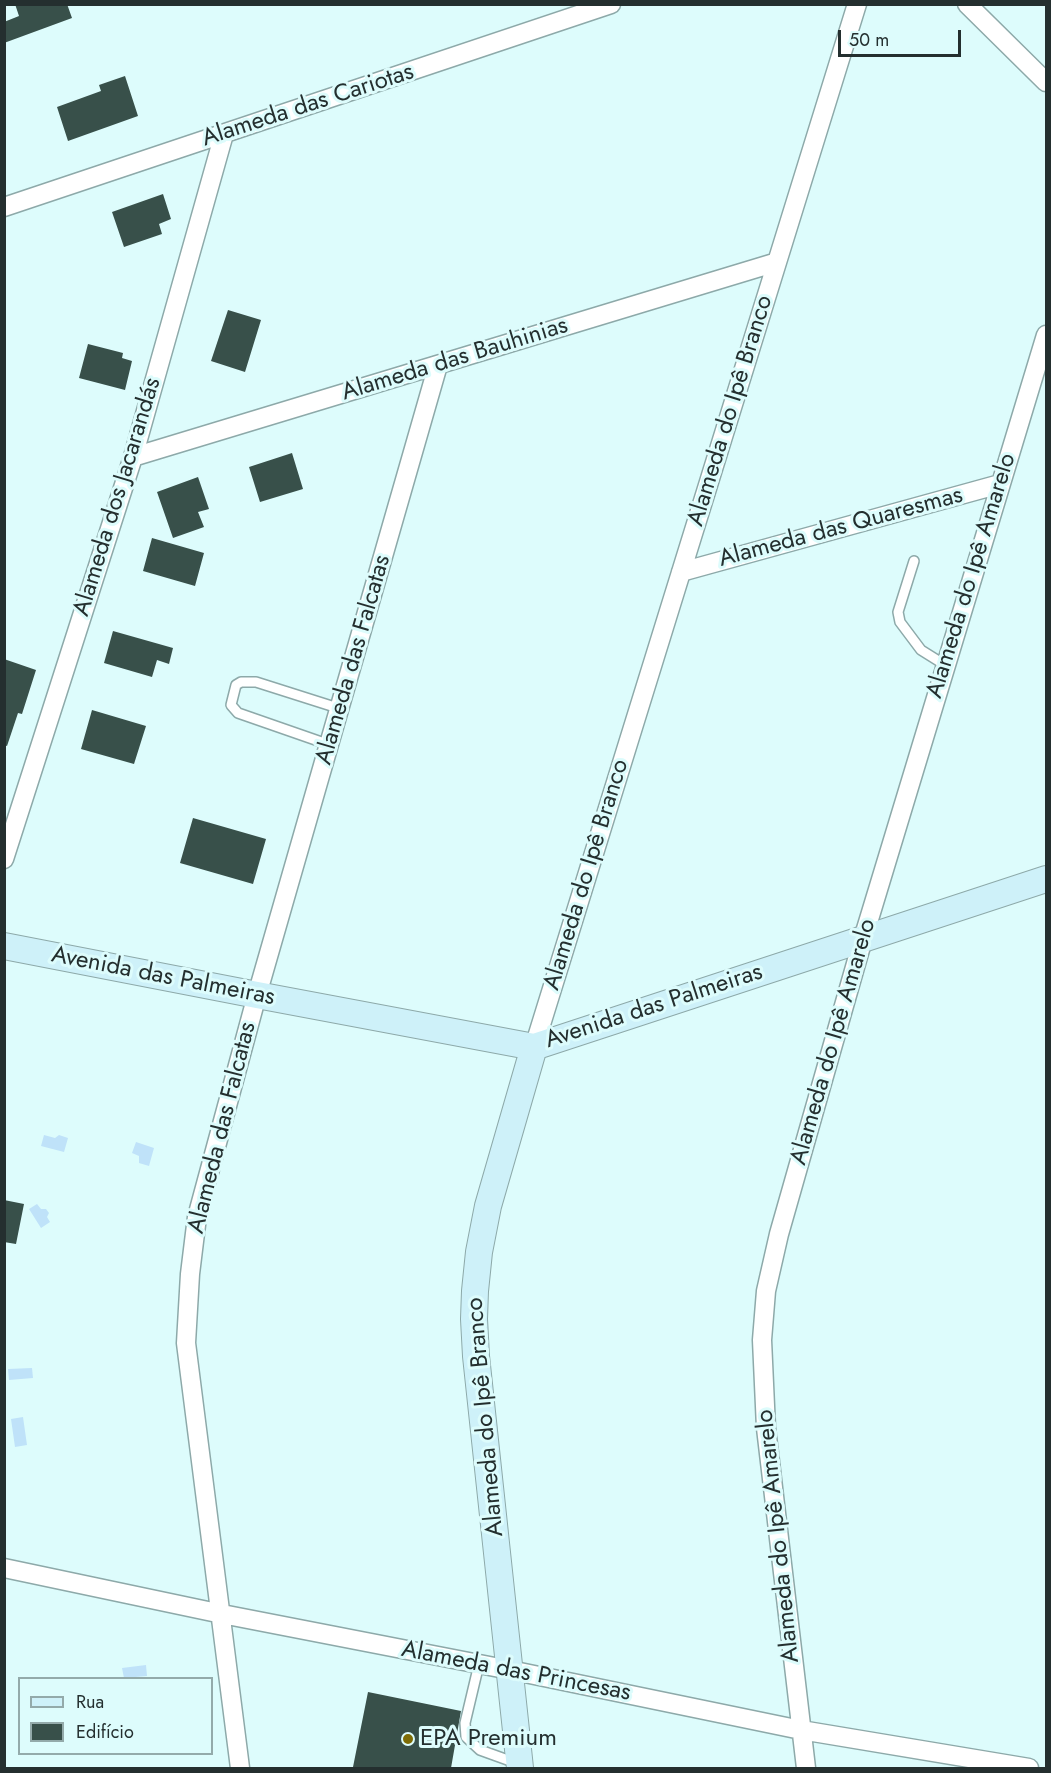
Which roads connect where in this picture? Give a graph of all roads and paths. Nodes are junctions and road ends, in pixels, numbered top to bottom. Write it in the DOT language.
graph roads {
  1 [pos="611,4"];
  2 [pos="857,4"];
  3 [pos="966,4"];
  4 [pos="1047,82"];
  5 [pos="224,134"];
  6 [pos="4,207"];
  7 [pos="777,262"];
  8 [pos="1047,335"];
  9 [pos="438,365"];
  10 [pos="132,457"];
  11 [pos="1000,484"];
  12 [pos="914,561"];
  13 [pos="681,572"];
  14 [pos="945,665"];
  15 [pos="341,709"];
  16 [pos="330,745"];
  17 [pos="4,859"];
  18 [pos="1047,879"];
  19 [pos="862,939"];
  20 [pos="4,946"];
  21 [pos="257,995"];
  22 [pos="534,1047"];
  23 [pos="4,1568"];
  24 [pos="222,1614"];
  25 [pos="479,1664"];
  26 [pos="510,1670"];
  27 [pos="801,1730"];
  28 [pos="520,1766"];
  29 [pos="240,1768"];
  30 [pos="806,1768"];
  31 [pos="1029,1768"];
  1 -- 5 [label="street, Alameda das Cariotas"];
  2 -- 7 [label="street, Alameda do Ipê Branco"];
  3 -- 4 [label="street"];
  5 -- 6 [label="street, Alameda das Cariotas"];
  5 -- 10 [label="street, Alameda dos Jacarandás"];
  7 -- 9 [label="street, Alameda das Bauhinias"];
  7 -- 13 [label="street, Alameda do Ipê Branco"];
  8 -- 11 [label="street, Alameda do Ipê Amarelo"];
  9 -- 10 [label="street, Alameda das Bauhinias"];
  9 -- 15 [label="street, Alameda das Falcatas"];
  10 -- 17 [label="street, Alameda dos Jacarandás"];
  11 -- 13 [label="street, Alameda das Quaresmas"];
  11 -- 14 [label="street, Alameda do Ipê Amarelo"];
  12 -- 14 [label="lane"];
  13 -- 22 [label="street, Alameda do Ipê Branco"];
  14 -- 19 [label="street, Alameda do Ipê Amarelo"];
  15 -- 16 [label="street, Alameda das Falcatas"];
  15 -- 16 [label="lane"];
  16 -- 21 [label="street, Alameda das Falcatas"];
  18 -- 19 [label="street, Avenida das Palmeiras"];
  19 -- 22 [label="street, Avenida das Palmeiras"];
  19 -- 27 [label="street, Alameda do Ipê Amarelo"];
  20 -- 21 [label="street, Avenida das Palmeiras"];
  21 -- 22 [label="street, Avenida das Palmeiras"];
  21 -- 24 [label="street, Alameda das Falcatas"];
  22 -- 26 [label="street, Alameda do Ipê Branco"];
  23 -- 24 [label="street, Alameda das Princesas"];
  24 -- 25 [label="street, Alameda das Princesas"];
  24 -- 29 [label="street, Alameda das Falcatas"];
  25 -- 26 [label="street, Alameda das Princesas"];
  25 -- 28 [label="lane"];
  26 -- 27 [label="street, Alameda das Princesas"];
  26 -- 28 [label="street, Alameda do Ipê Branco"];
  27 -- 30 [label="street, Alameda do Ipê Amarelo"];
  27 -- 31 [label="street, Alameda das Princesas"];
}
